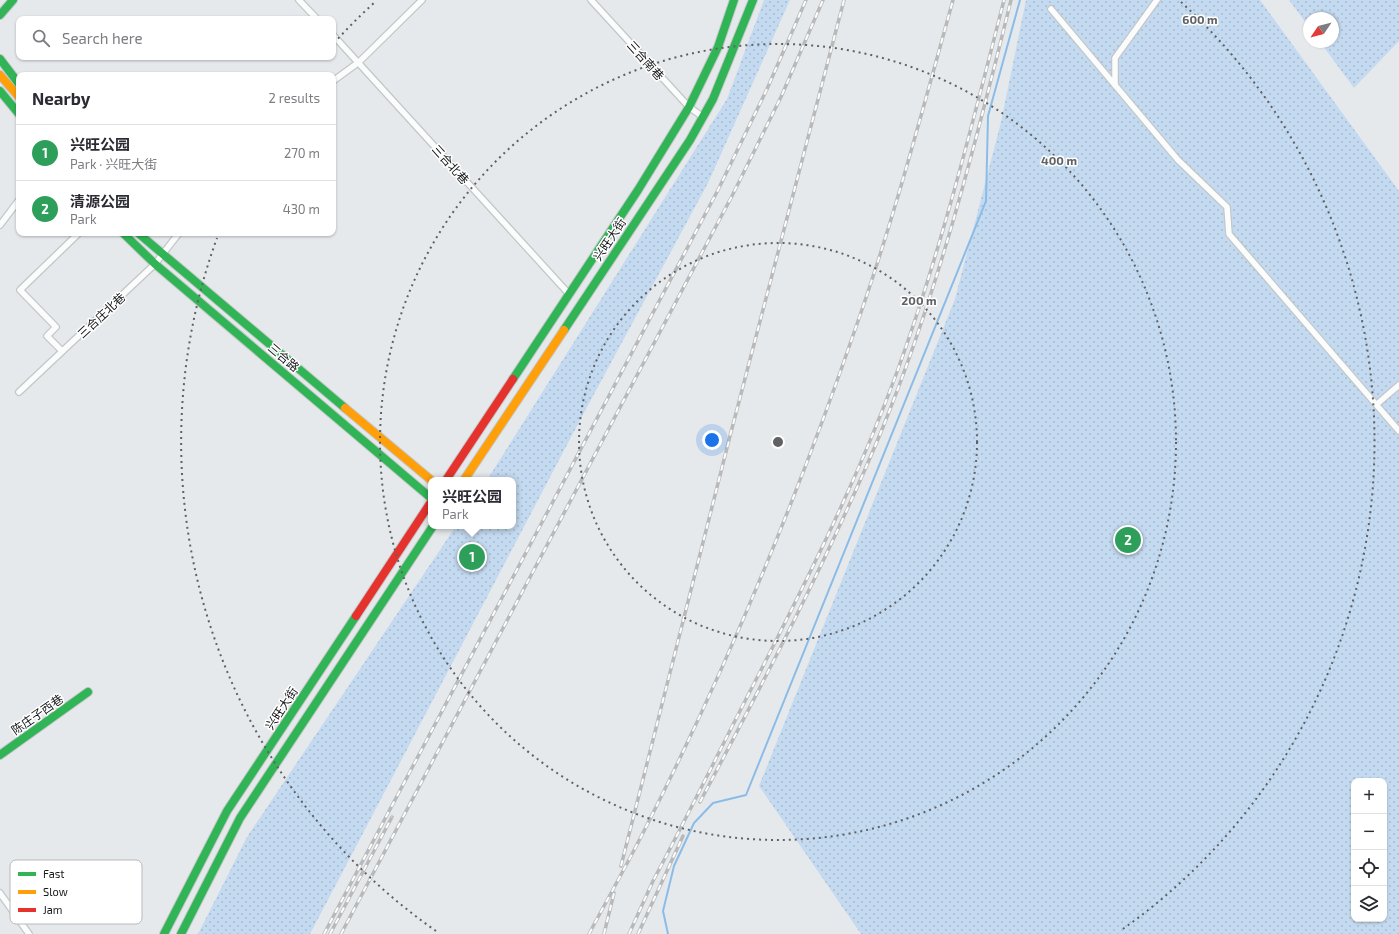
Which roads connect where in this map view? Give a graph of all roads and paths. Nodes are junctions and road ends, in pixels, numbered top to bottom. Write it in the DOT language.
graph roads {
  1 [pos="13,0"];
  2 [pos="299,0"];
  3 [pos="422,0"];
  4 [pos="591,0"];
  5 [pos="734,0"];
  6 [pos="753,0"];
  7 [pos="1157,0"];
  8 [pos="1051,9"];
  9 [pos="0,15"];
  10 [pos="314,16"];
  11 [pos="336,38"];
  12 [pos="0,59"];
  13 [pos="359,62"];
  14 [pos="0,75"];
  15 [pos="336,79"];
  16 [pos="16,80"];
  17 [pos="1115,85"];
  18 [pos="1,92"];
  19 [pos="16,94"];
  20 [pos="689,107"];
  21 [pos="16,110"];
  22 [pos="703,117"];
  23 [pos="16,204"];
  24 [pos="0,225"];
  25 [pos="76,236"];
  26 [pos="126,236"];
  27 [pos="141,236"];
  28 [pos="177,236"];
  29 [pos="162,256"];
  30 [pos="155,264"];
  31 [pos="568,294"];
  32 [pos="62,351"];
  33 [pos="1399,385"];
  34 [pos="19,392"];
  35 [pos="1377,404"];
  36 [pos="1399,431"];
  37 [pos="448,477"];
  38 [pos="466,477"];
  39 [pos="428,478"];
  40 [pos="428,495"];
  41 [pos="428,507"];
  42 [pos="431,529"];
  43 [pos="88,692"];
  44 [pos="0,755"];
  45 [pos="0,892"];
  46 [pos="10,906"];
  47 [pos="22,924"];
  48 [pos="29,934"];
  49 [pos="164,934"];
  50 [pos="181,934"];
  1 -- 9 [label="main road"];
  2 -- 10 [label="street"];
  3 -- 13 [label="street"];
  4 -- 20 [label="street, 三合南巷"];
  5 -- 20 [label="main road, 兴旺大街"];
  6 -- 22 [label="main road, 兴旺大街"];
  7 -- 17 [label="street"];
  8 -- 17 [label="street"];
  11 -- 13 [label="street, 三合北巷"];
  12 -- 16 [label="main road"];
  13 -- 15 [label="street"];
  13 -- 31 [label="street, 三合北巷"];
  14 -- 19 [label="main road"];
  17 -- 35 [label="street"];
  18 -- 21 [label="main road"];
  20 -- 22 [label="street, 三合南巷"];
  20 -- 31 [label="main road, 兴旺大街"];
  22 -- 38 [label="main road, 兴旺大街"];
  23 -- 24 [label="street"];
  25 -- 32 [label="street"];
  26 -- 30 [label="main road, 三合路"];
  27 -- 29 [label="main road, 三合路"];
  28 -- 29 [label="street, 三合庄北巷"];
  29 -- 30 [label="street, 三合庄北巷"];
  29 -- 39 [label="main road, 三合路"];
  30 -- 32 [label="street, 三合庄北巷"];
  30 -- 40 [label="main road, 三合路"];
  31 -- 37 [label="main road, 兴旺大街"];
  32 -- 34 [label="street, 三合庄北巷"];
  33 -- 35 [label="street"];
  35 -- 36 [label="street"];
  41 -- 49 [label="main road, 兴旺大街"];
  42 -- 50 [label="main road"];
  43 -- 44 [label="main road, 陈庄子西巷"];
  45 -- 46 [label="street"];
  47 -- 48 [label="street"];
}
